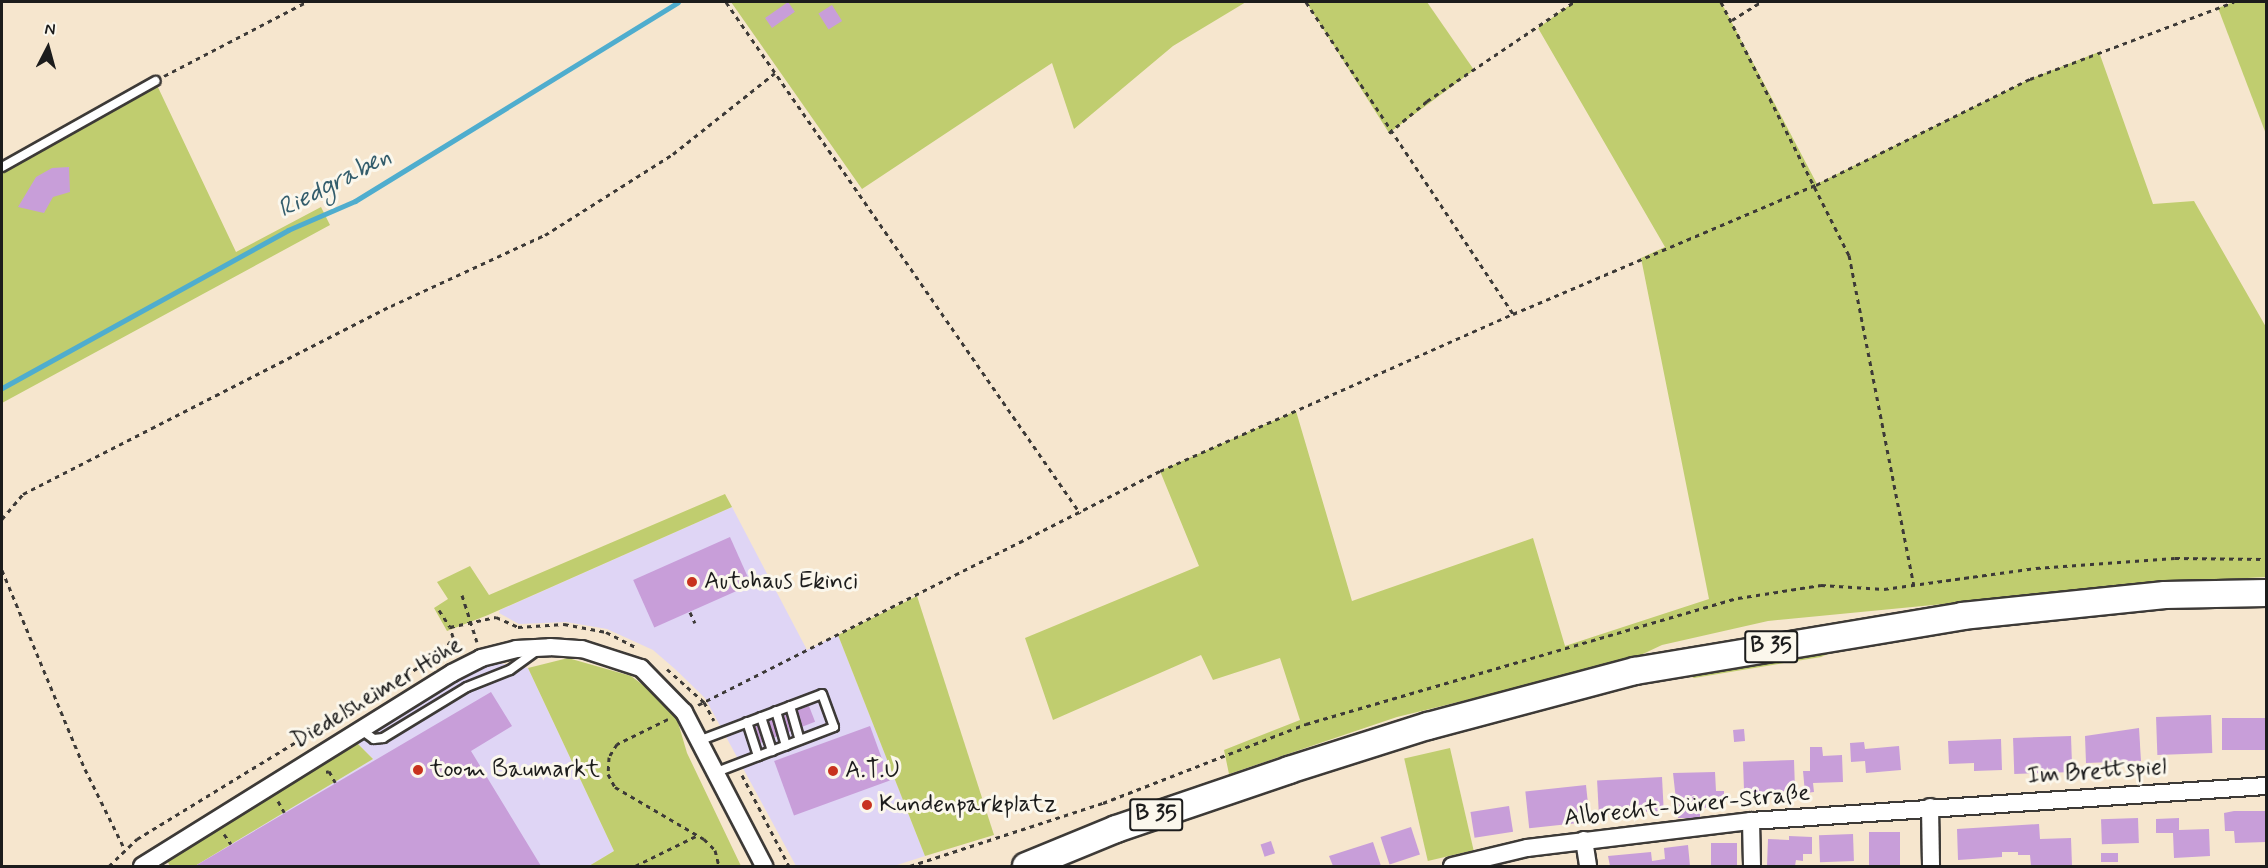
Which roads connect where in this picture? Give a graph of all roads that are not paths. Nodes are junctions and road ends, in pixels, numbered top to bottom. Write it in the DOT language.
graph roads {
  1 [pos="155,81"];
  2 [pos="2,167"];
  3 [pos="2266,593"];
  4 [pos="539,647"];
  5 [pos="790,706"];
  6 [pos="776,711"];
  7 [pos="761,717"];
  8 [pos="747,722"];
  9 [pos="360,729"];
  10 [pos="701,740"];
  11 [pos="800,740"];
  12 [pos="786,746"];
  13 [pos="772,751"];
  14 [pos="758,756"];
  15 [pos="717,772"];
  16 [pos="2266,786"];
  17 [pos="1930,807"];
  18 [pos="1751,821"];
  19 [pos="1584,840"];
  20 [pos="150,864"];
  21 [pos="764,867"];
  22 [pos="1026,867"];
  23 [pos="1452,867"];
  24 [pos="1588,867"];
  25 [pos="1752,867"];
  26 [pos="1931,867"];
  1 -- 2 [label="lane"];
  3 -- 22 [label="main road, B 35"];
  4 -- 9 [label="street, Diedelsheimer Höhe"];
  4 -- 9 [label="lane"];
  4 -- 10 [label="street, Diedelsheimer Höhe"];
  5 -- 6 [label="lane"];
  5 -- 11 [label="lane"];
  5 -- 11 [label="lane"];
  6 -- 7 [label="lane"];
  6 -- 12 [label="lane"];
  7 -- 8 [label="lane"];
  7 -- 13 [label="lane"];
  8 -- 10 [label="lane"];
  8 -- 14 [label="lane"];
  9 -- 20 [label="street, Diedelsheimer Höhe"];
  10 -- 15 [label="street, Diedelsheimer Höhe"];
  11 -- 12 [label="lane"];
  12 -- 13 [label="lane"];
  13 -- 14 [label="lane"];
  14 -- 15 [label="lane"];
  15 -- 21 [label="street, Diedelsheimer Höhe"];
  16 -- 17 [label="street, Im Brettspiel"];
  17 -- 18 [label="street, Albrecht-Dürer-Straße"];
  17 -- 26 [label="street"];
  18 -- 19 [label="street, Albrecht-Dürer-Straße"];
  18 -- 25 [label="street"];
  19 -- 23 [label="street, Albrecht-Dürer-Straße"];
  19 -- 24 [label="street"];
}
